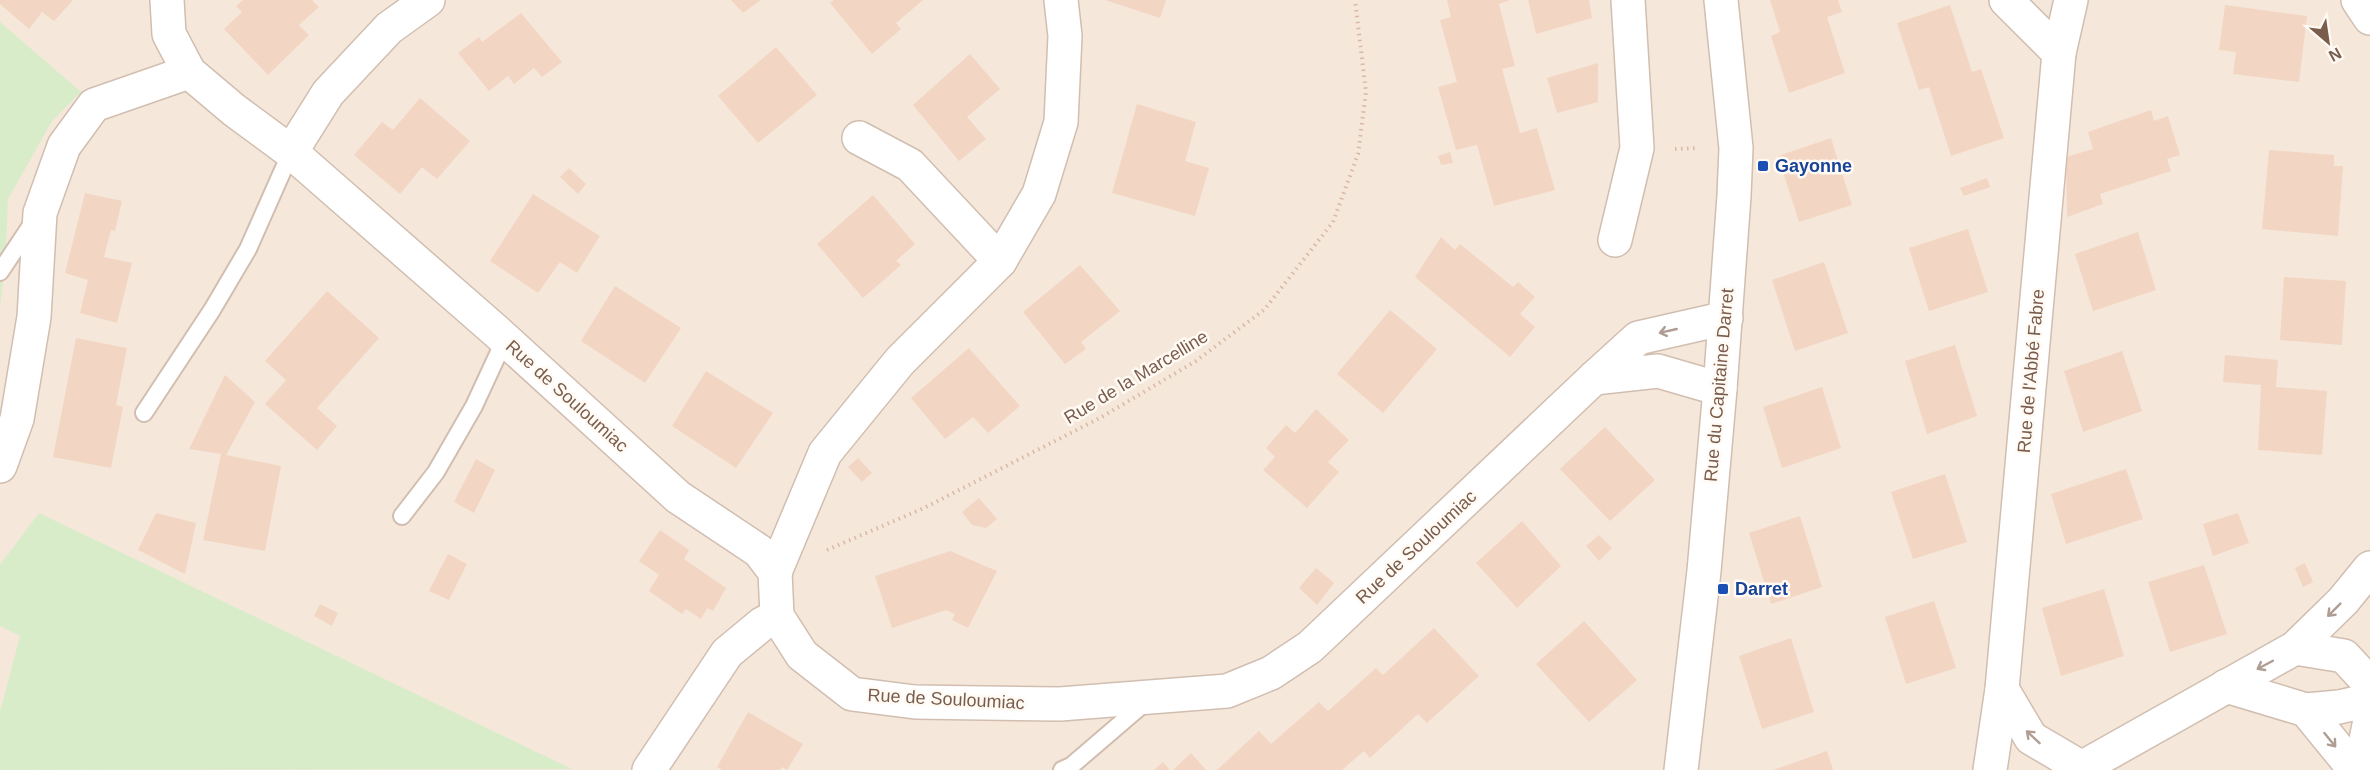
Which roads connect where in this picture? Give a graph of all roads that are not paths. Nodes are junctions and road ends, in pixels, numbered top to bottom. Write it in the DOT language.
graph roads {
  1 [pos="167,0"];
  2 [pos="428,0"];
  3 [pos="1061,0"];
  4 [pos="1628,0"];
  5 [pos="1721,0"];
  6 [pos="2006,0"];
  7 [pos="2071,0"];
  8 [pos="2358,0"];
  9 [pos="2370,18"];
  10 [pos="2060,53"];
  11 [pos="189,72"];
  12 [pos="859,138"];
  13 [pos="291,152"];
  14 [pos="40,213"];
  15 [pos="1615,240"];
  16 [pos="1000,261"];
  17 [pos="0,272"];
  18 [pos="1726,318"];
  19 [pos="505,339"];
  20 [pos="1594,378"];
  21 [pos="1720,389"];
  22 [pos="144,413"];
  23 [pos="0,466"];
  24 [pos="402,516"];
  25 [pos="2370,568"];
  26 [pos="775,572"];
  27 [pos="777,616"];
  28 [pos="2295,648"];
  29 [pos="2370,684"];
  30 [pos="2226,686"];
  31 [pos="2002,689"];
  32 [pos="1151,698"];
  33 [pos="2370,699"];
  34 [pos="2306,710"];
  35 [pos="2370,720"];
  36 [pos="2080,769"];
  37 [pos="649,770"];
  38 [pos="1062,770"];
  39 [pos="1681,770"];
  40 [pos="1990,770"];
  41 [pos="2355,770"];
  42 [pos="2360,770"];
  1 -- 11 [label="street"];
  2 -- 13 [label="street"];
  3 -- 16 [label="street"];
  4 -- 15 [label="street"];
  5 -- 18 [label="street, Rue du Capitaine Darret"];
  6 -- 10 [label="street"];
  7 -- 10 [label="street, Rue de l'Abbé Fabre"];
  8 -- 9 [label="street"];
  10 -- 31 [label="street, Rue de l'Abbé Fabre"];
  11 -- 13 [label="street, Rue de Souloumiac"];
  11 -- 14 [label="street"];
  12 -- 16 [label="street"];
  13 -- 19 [label="street, Rue de Souloumiac"];
  13 -- 22 [label="lane"];
  14 -- 17 [label="lane"];
  14 -- 23 [label="street"];
  16 -- 26 [label="street"];
  18 -- 20 [label="street, Rue de Souloumiac, one-way"];
  18 -- 21 [label="street, Rue du Capitaine Darret"];
  19 -- 24 [label="lane"];
  19 -- 26 [label="street, Rue de Souloumiac"];
  20 -- 21 [label="street"];
  20 -- 32 [label="street, Rue de Souloumiac"];
  21 -- 39 [label="street, Rue du Capitaine Darret"];
  25 -- 28 [label="street, one-way"];
  26 -- 27 [label="street"];
  27 -- 32 [label="street, Rue de Souloumiac"];
  27 -- 37 [label="street"];
  28 -- 29 [label="street"];
  28 -- 30 [label="street, one-way"];
  30 -- 34 [label="street"];
  30 -- 36 [label="street"];
  36 -- 31 [label="street, one-way"];
  31 -- 40 [label="street, Rue de l'Abbé Fabre"];
  32 -- 38 [label="lane"];
  33 -- 34 [label="street"];
  34 -- 41 [label="street, one-way"];
  35 -- 42 [label="street"];
}
